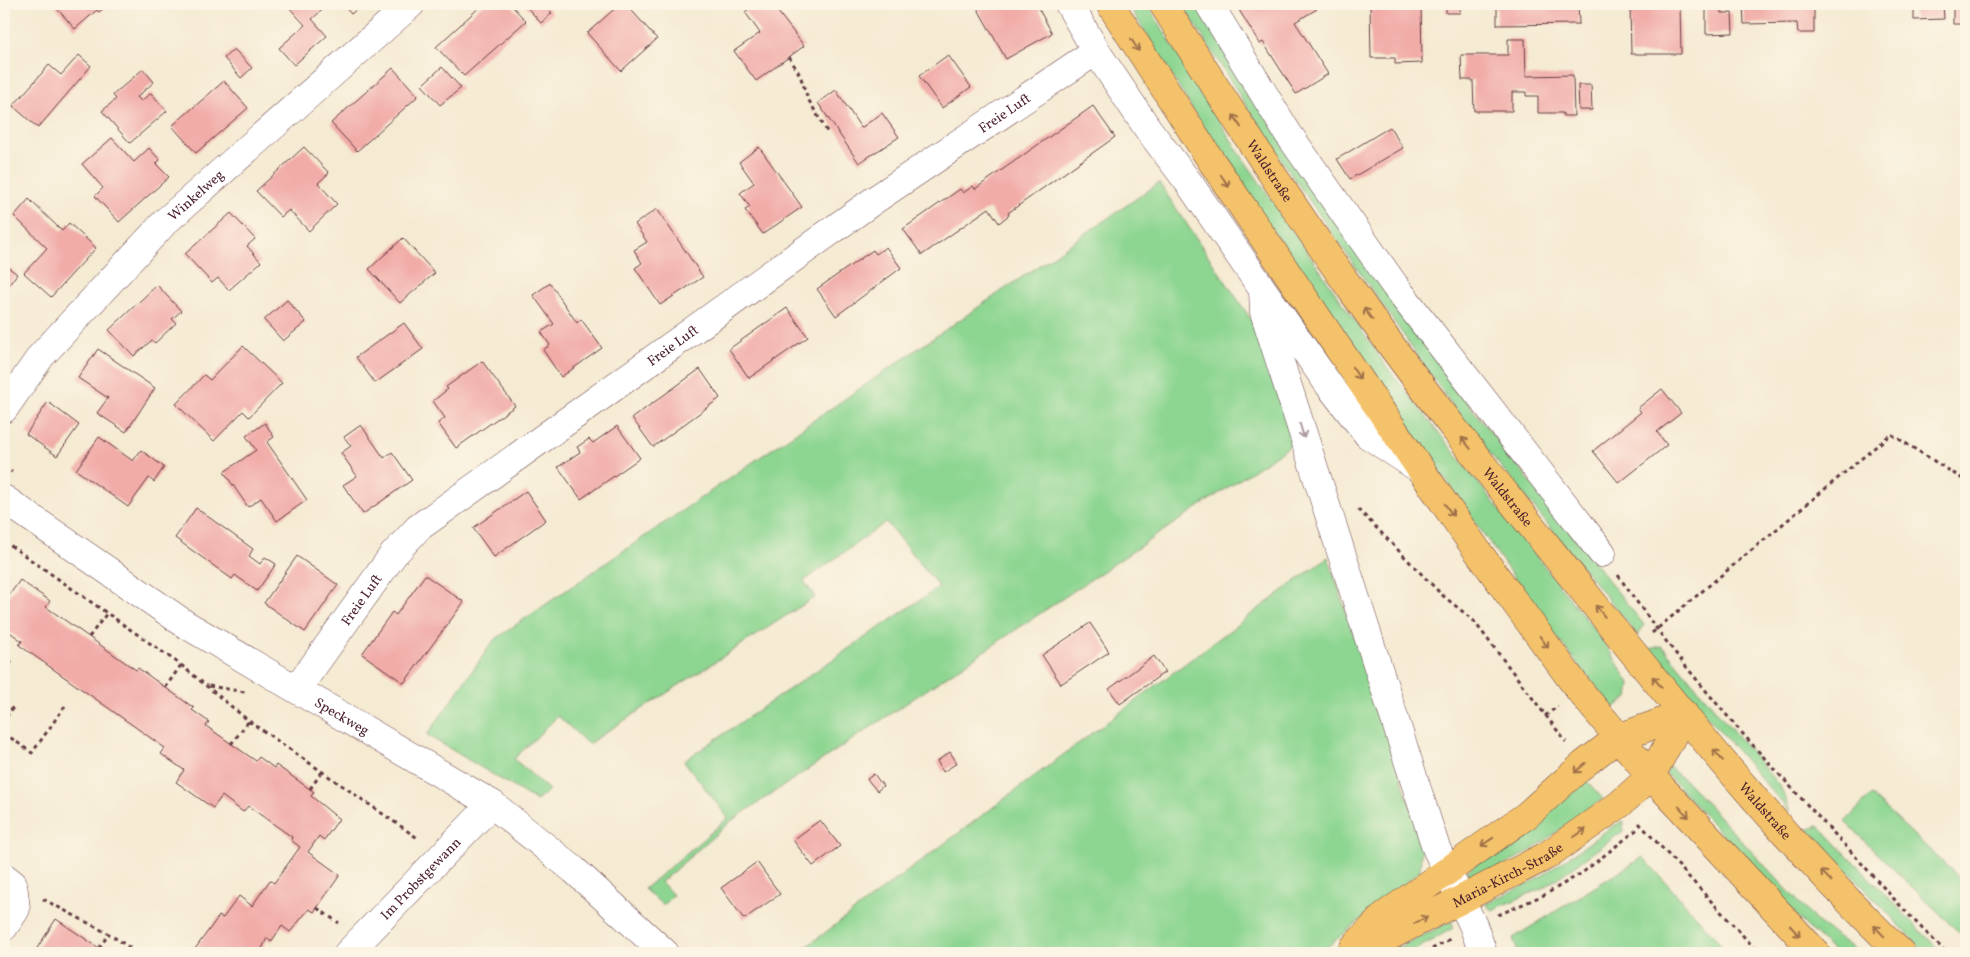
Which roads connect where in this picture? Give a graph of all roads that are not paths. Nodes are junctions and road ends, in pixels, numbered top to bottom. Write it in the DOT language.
graph roads {
  1 [pos="411,4"];
  2 [pos="1068,4"];
  3 [pos="1110,4"];
  4 [pos="1163,4"];
  5 [pos="1209,4"];
  6 [pos="1096,51"];
  7 [pos="1263,292"];
  8 [pos="4,409"];
  9 [pos="1422,470"];
  10 [pos="4,499"];
  11 [pos="1602,553"];
  12 [pos="297,689"];
  13 [pos="1684,714"];
  14 [pos="1618,738"];
  15 [pos="1651,776"];
  16 [pos="492,804"];
  17 [pos="1446,870"];
  18 [pos="8,880"];
  19 [pos="1462,900"];
  20 [pos="4,927"];
  21 [pos="348,953"];
  22 [pos="666,953"];
  23 [pos="1350,953"];
  24 [pos="1483,953"];
  25 [pos="1816,953"];
  26 [pos="1901,953"];
  1 -- 8 [label="street, Winkelweg"];
  2 -- 6 [label="street"];
  3 -- 9 [label="main road, one-way"];
  13 -- 4 [label="main road, Waldstraße, one-way"];
  5 -- 11 [label="street"];
  6 -- 7 [label="street"];
  6 -- 12 [label="street, Freie Luft"];
  7 -- 9 [label="street"];
  7 -- 17 [label="street, one-way"];
  9 -- 14 [label="main road, one-way"];
  10 -- 12 [label="street, Speckweg"];
  12 -- 16 [label="street, Speckweg"];
  13 -- 14 [label="main road, Maria-Kirch-Straße"];
  13 -- 15 [label="main road, Maria-Kirch-Straße"];
  26 -- 13 [label="main road, Waldstraße, one-way"];
  14 -- 15 [label="main road"];
  14 -- 17 [label="main road, Maria-Kirch-Straße, one-way"];
  19 -- 15 [label="main road, Maria-Kirch-Straße, one-way"];
  15 -- 25 [label="main road, one-way"];
  16 -- 21 [label="street, Im Probstgewann"];
  16 -- 22 [label="street, Speckweg"];
  17 -- 19 [label="street"];
  17 -- 23 [label="main road, Maria-Kirch-Straße"];
  18 -- 20 [label="street"];
  23 -- 19 [label="main road, Maria-Kirch-Straße, one-way"];
  19 -- 24 [label="street"];
}
